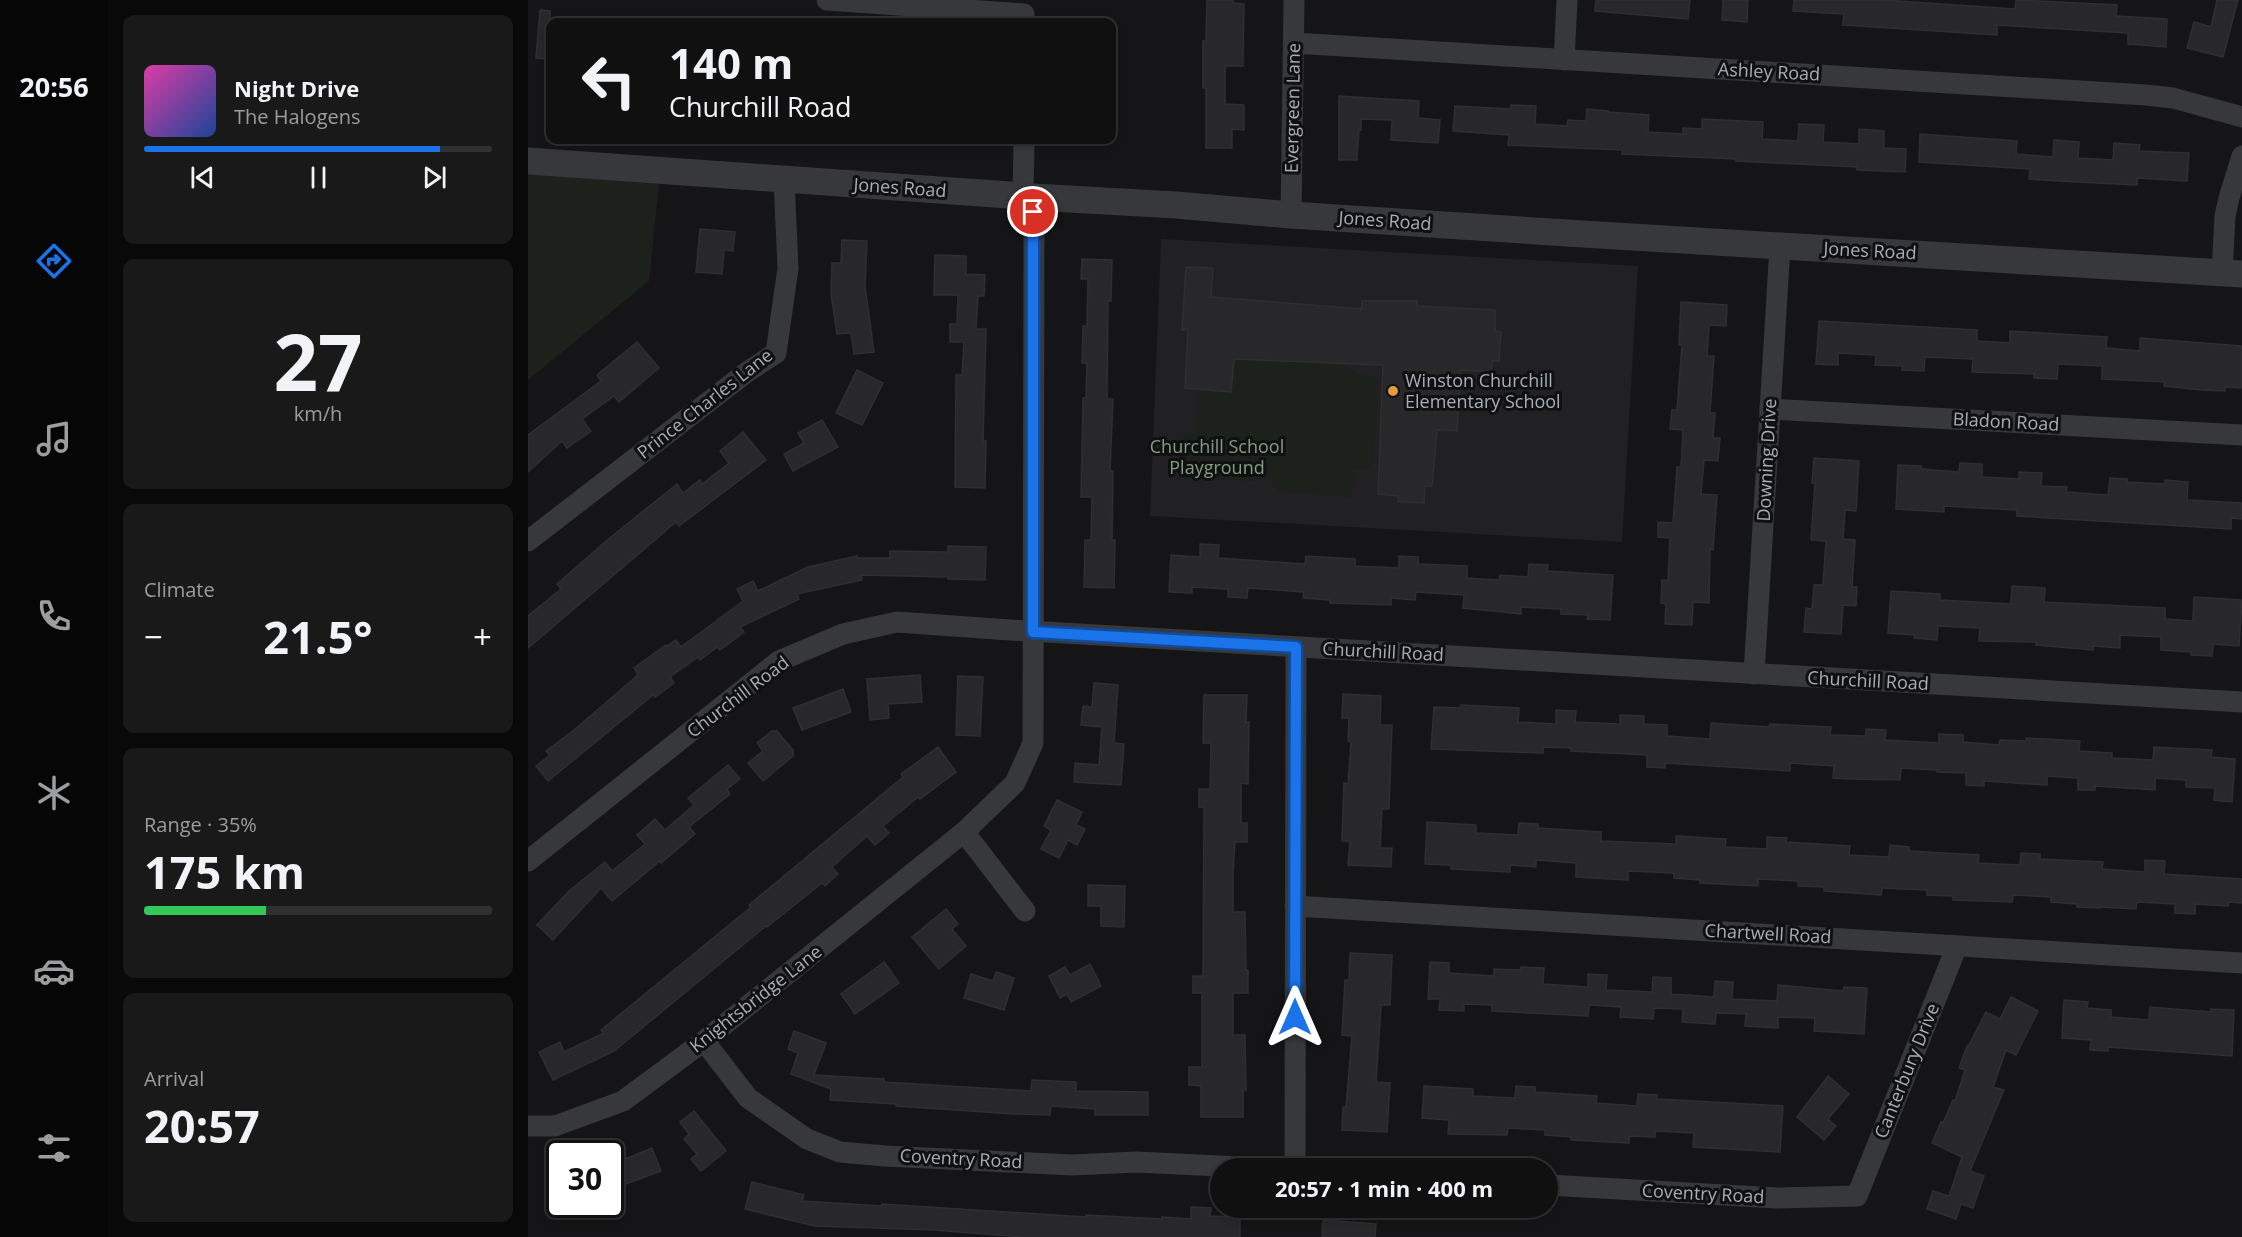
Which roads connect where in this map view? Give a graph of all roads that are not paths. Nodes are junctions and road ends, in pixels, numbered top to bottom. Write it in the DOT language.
graph roads {
  1 [pos="827,0"];
  2 [pos="1294,0"];
  3 [pos="1566,0"];
  4 [pos="1024,12"];
  5 [pos="1294,43"];
  6 [pos="1564,60"];
  7 [pos="2242,117"];
  8 [pos="1024,144"];
  9 [pos="2242,156"];
  10 [pos="528,161"];
  11 [pos="784,180"];
  12 [pos="1028,197"];
  13 [pos="1291,215"];
  14 [pos="1780,246"];
  15 [pos="2232,273"];
  16 [pos="1770,409"];
  17 [pos="2242,435"];
  18 [pos="528,541"];
  19 [pos="1033,632"];
  20 [pos="1296,647"];
  21 [pos="1754,674"];
  22 [pos="2242,702"];
  23 [pos="964,832"];
  24 [pos="528,861"];
  25 [pos="1295,906"];
  26 [pos="1024,911"];
  27 [pos="1957,946"];
  28 [pos="2242,963"];
  29 [pos="704,1041"];
  30 [pos="528,1126"];
  31 [pos="1295,1158"];
  32 [pos="1210,1166"];
  33 [pos="1558,1186"];
  34 [pos="1857,1196"];
  1 -- 4 [label="street"];
  2 -- 5 [label="street, Evergreen Lane"];
  3 -- 6 [label="street"];
  5 -- 6 [label="street, Ashley Road"];
  5 -- 13 [label="street, Evergreen Lane"];
  6 -- 7 [label="street, Ashley Road"];
  8 -- 12 [label="street, Knightsbridge Lane"];
  9 -- 15 [label="street"];
  10 -- 11 [label="street, Jones Road"];
  11 -- 12 [label="street, Jones Road"];
  11 -- 18 [label="street, Prince Charles Lane"];
  12 -- 13 [label="street, Jones Road"];
  12 -- 19 [label="street, Knightsbridge Lane"];
  13 -- 14 [label="street, Jones Road"];
  14 -- 15 [label="street, Jones Road"];
  14 -- 16 [label="street, Downing Drive"];
  16 -- 17 [label="street, Bladon Road"];
  16 -- 21 [label="street, Downing Drive"];
  19 -- 20 [label="street, Churchill Road"];
  19 -- 23 [label="street, Knightsbridge Lane"];
  19 -- 24 [label="street, Churchill Road"];
  20 -- 21 [label="street, Churchill Road"];
  20 -- 25 [label="street"];
  21 -- 22 [label="street, Churchill Road"];
  23 -- 26 [label="street"];
  23 -- 29 [label="street, Knightsbridge Lane"];
  25 -- 27 [label="street, Chartwell Road"];
  25 -- 31 [label="street"];
  27 -- 28 [label="street, Chartwell Road"];
  27 -- 34 [label="street, Canterbury Drive"];
  29 -- 30 [label="street, Knightsbridge Lane"];
  29 -- 32 [label="street, Coventry Road"];
  33 -- 34 [label="street, Coventry Road"];
}
